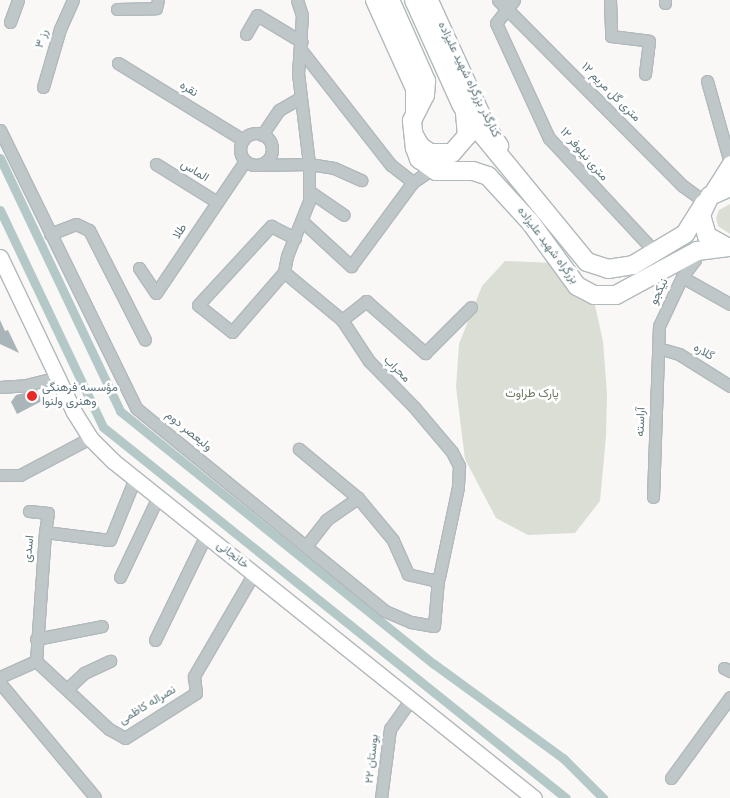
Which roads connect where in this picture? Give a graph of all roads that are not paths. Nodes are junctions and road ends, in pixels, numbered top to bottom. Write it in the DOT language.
graph roads {
  1 [pos="18,0"];
  2 [pos="73,0"];
  3 [pos="158,0"];
  4 [pos="297,0"];
  5 [pos="374,0"];
  6 [pos="390,0"];
  7 [pos="414,0"];
  8 [pos="430,0"];
  9 [pos="498,0"];
  10 [pos="610,0"];
  11 [pos="510,4"];
  12 [pos="117,10"];
  13 [pos="10,22"];
  14 [pos="246,34"];
  15 [pos="301,46"];
  16 [pos="118,62"];
  17 [pos="646,74"];
  18 [pos="707,81"];
  19 [pos="43,87"];
  20 [pos="300,98"];
  21 [pos="461,104"];
  22 [pos="412,128"];
  23 [pos="0,130"];
  24 [pos="262,134"];
  25 [pos="243,140"];
  26 [pos="250,163"];
  27 [pos="730,163"];
  28 [pos="156,164"];
  29 [pos="309,164"];
  30 [pos="432,169"];
  31 [pos="361,180"];
  32 [pos="413,182"];
  33 [pos="730,187"];
  34 [pos="309,191"];
  35 [pos="706,201"];
  36 [pos="217,202"];
  37 [pos="544,208"];
  38 [pos="344,215"];
  39 [pos="302,221"];
  40 [pos="50,234"];
  41 [pos="295,238"];
  42 [pos="729,247"];
  43 [pos="655,252"];
  44 [pos="693,252"];
  45 [pos="0,256"];
  46 [pos="139,268"];
  47 [pos="284,272"];
  48 [pos="682,277"];
  49 [pos="730,304"];
  50 [pos="471,307"];
  51 [pos="342,320"];
  52 [pos="145,340"];
  53 [pos="658,348"];
  54 [pos="57,376"];
  55 [pos="730,386"];
  56 [pos="0,387"];
  57 [pos="90,438"];
  58 [pos="299,449"];
  59 [pos="0,475"];
  60 [pos="135,478"];
  61 [pos="158,497"];
  62 [pos="653,497"];
  63 [pos="358,498"];
  64 [pos="29,511"];
  65 [pos="45,532"];
  66 [pos="206,535"];
  67 [pos="306,546"];
  68 [pos="254,573"];
  69 [pos="120,577"];
  70 [pos="438,578"];
  71 [pos="102,626"];
  72 [pos="36,640"];
  73 [pos="155,640"];
  74 [pos="36,661"];
  75 [pos="110,661"];
  76 [pos="0,677"];
  77 [pos="0,683"];
  78 [pos="68,689"];
  79 [pos="730,697"];
  80 [pos="411,700"];
  81 [pos="671,778"];
  82 [pos="95,797"];
  83 [pos="381,798"];
  84 [pos="534,798"];
  1 -- 13 [label="street"];
  2 -- 19 [label="street, رز ۳"];
  3 -- 12 [label="street"];
  4 -- 15 [label="street"];
  5 -- 22 [label="main road"];
  6 -- 22 [label="highway"];
  7 -- 21 [label="highway, بزرگراه شهید علیزاده"];
  8 -- 37 [label="main road, کنارگذر بزرگراه شهید علیزاده"];
  9 -- 11 [label="street, ۱۲ متری گل مریم"];
  10 -- 17 [label="street"];
  11 -- 35 [label="street, ۱۲ متری گل مریم"];
  11 -- 43 [label="street, ۱۲ متری نیلوفر"];
  14 -- 15 [label="street"];
  15 -- 20 [label="street"];
  15 -- 32 [label="street"];
  16 -- 25 [label="street, نقره"];
  18 -- 27 [label="street"];
  20 -- 24 [label="street"];
  20 -- 29 [label="street"];
  21 -- 22 [label="highway"];
  21 -- 37 [label="highway, بزرگراه شهید علیزاده"];
  22 -- 30 [label="highway"];
  23 -- 40 [label="street, ولیعصر دوم"];
  24 -- 25 [label="street"];
  24 -- 26 [label="street"];
  25 -- 26 [label="street"];
  26 -- 29 [label="street"];
  26 -- 36 [label="street, طلا"];
  27 -- 35 [label="main road"];
  28 -- 36 [label="street, الماس"];
  29 -- 31 [label="street"];
  29 -- 34 [label="street"];
  30 -- 32 [label="street"];
  30 -- 44 [label="highway, بزرگراه شهید علیزاده"];
  32 -- 39 [label="street"];
  33 -- 35 [label="highway"];
  34 -- 38 [label="street"];
  34 -- 39 [label="street"];
  35 -- 42 [label="highway"];
  35 -- 43 [label="highway, بزرگراه شهید علیزاده"];
  36 -- 46 [label="street, طلا"];
  37 -- 43 [label="highway, بزرگراه شهید علیزاده"];
  39 -- 41 [label="street"];
  40 -- 52 [label="street"];
  40 -- 67 [label="street, ولیعصر دوم"];
  41 -- 47 [label="street"];
  41 -- 47 [label="street"];
  42 -- 44 [label="highway, بزرگراه شهید علیزاده"];
  44 -- 48 [label="street, نیکجو"];
  45 -- 54 [label="main road, خانجانی"];
  47 -- 51 [label="street, محراب"];
  48 -- 49 [label="street"];
  48 -- 53 [label="street, نیکجو"];
  50 -- 51 [label="street"];
  51 -- 70 [label="street, محراب"];
  53 -- 55 [label="street, گلاره"];
  53 -- 62 [label="street, آراسته"];
  54 -- 56 [label="street"];
  54 -- 57 [label="main road, خانجانی"];
  57 -- 59 [label="street"];
  57 -- 60 [label="main road, خانجانی"];
  58 -- 63 [label="street"];
  60 -- 61 [label="main road, خانجانی"];
  60 -- 65 [label="street, اسدی"];
  61 -- 66 [label="main road, خانجانی"];
  61 -- 69 [label="street"];
  63 -- 67 [label="street"];
  63 -- 70 [label="street"];
  64 -- 65 [label="street"];
  65 -- 72 [label="street, اسدی"];
  66 -- 68 [label="main road, خانجانی"];
  66 -- 73 [label="street"];
  67 -- 70 [label="street, ولیعصر دوم"];
  68 -- 78 [label="street, نصراله کاظمی"];
  68 -- 80 [label="main road, خانجانی"];
  71 -- 72 [label="street"];
  72 -- 74 [label="street, اسدی"];
  74 -- 76 [label="street"];
  74 -- 78 [label="street, نصراله کاظمی"];
  75 -- 78 [label="street"];
  77 -- 82 [label="street"];
  79 -- 81 [label="street"];
  80 -- 83 [label="street, بوستان ۲۲"];
  80 -- 84 [label="main road, خانجانی"];
}
